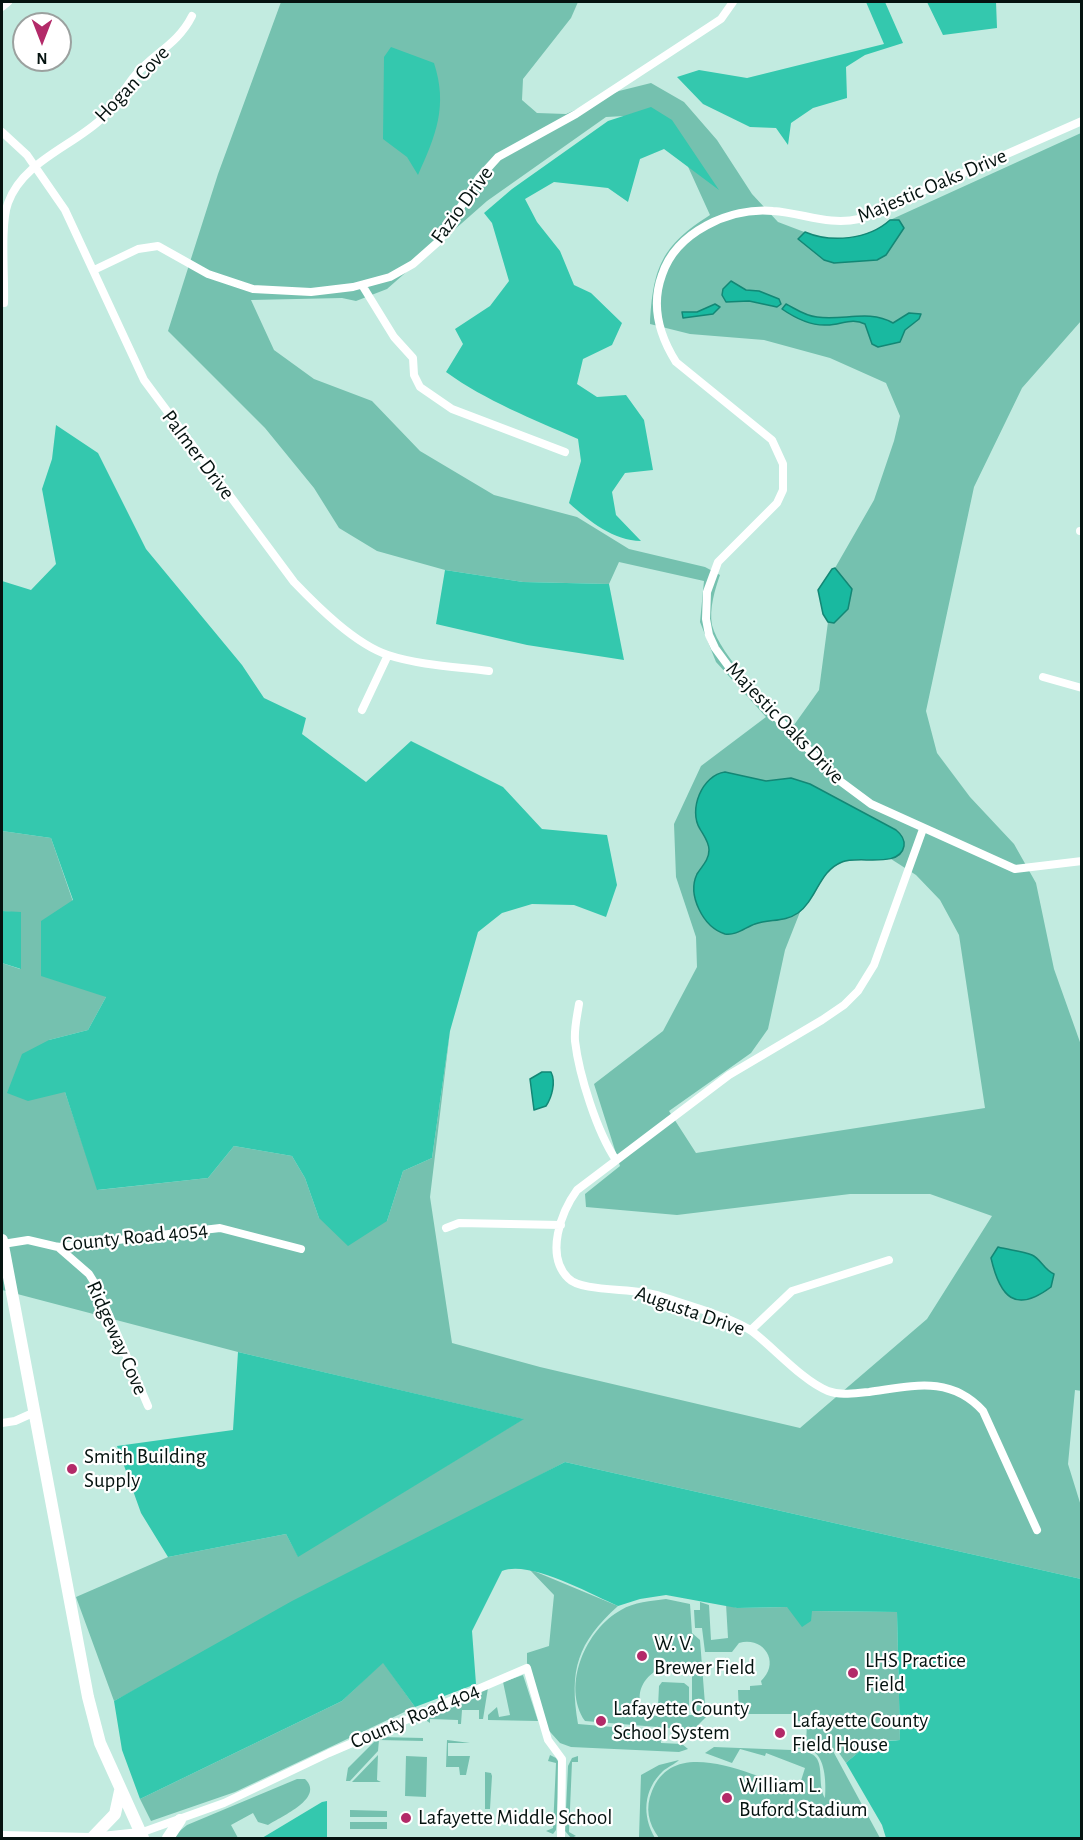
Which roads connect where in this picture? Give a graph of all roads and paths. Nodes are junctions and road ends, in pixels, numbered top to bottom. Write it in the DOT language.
graph roads {
  1 [pos="8,2"];
  2 [pos="733,2"];
  3 [pos="2,7"];
  4 [pos="192,16"];
  5 [pos="1082,121"];
  6 [pos="2,132"];
  7 [pos="36,166"];
  8 [pos="94,270"];
  9 [pos="362,285"];
  10 [pos="4,303"];
  11 [pos="565,452"];
  12 [pos="388,655"];
  13 [pos="489,671"];
  14 [pos="1043,677"];
  15 [pos="1082,688"];
  16 [pos="362,710"];
  17 [pos="923,829"];
  18 [pos="1082,861"];
  19 [pos="579,1004"];
  20 [pos="616,1160"];
  21 [pos="561,1225"];
  22 [pos="446,1228"];
  23 [pos="2,1242"];
  24 [pos="58,1247"];
  25 [pos="301,1249"];
  26 [pos="889,1260"];
  27 [pos="751,1330"];
  28 [pos="148,1406"];
  29 [pos="35,1412"];
  30 [pos="2,1423"];
  31 [pos="1037,1530"];
  32 [pos="120,1788"];
  33 [pos="180,1820"];
  34 [pos="2,1836"];
  35 [pos="141,1836"];
  36 [pos="93,1838"];
  37 [pos="168,1839"];
  38 [pos="561,1839"];
  1 -- 3 [label="street"];
  2 -- 9 [label="street, Fazio Drive"];
  4 -- 7 [label="street, Hogan Cove"];
  5 -- 17 [label="street, Majestic Oaks Drive"];
  6 -- 7 [label="street, Palmer Drive"];
  7 -- 8 [label="street, Palmer Drive"];
  7 -- 10 [label="street, Hogan Cove"];
  8 -- 9 [label="street, Fazio Drive"];
  8 -- 12 [label="street, Palmer Drive"];
  9 -- 11 [label="street"];
  12 -- 13 [label="street, Palmer Drive"];
  12 -- 16 [label="street"];
  14 -- 15 [label="street"];
  17 -- 18 [label="street, Majestic Oaks Drive"];
  17 -- 20 [label="street, Augusta Drive"];
  19 -- 20 [label="street"];
  20 -- 21 [label="street, Augusta Drive"];
  21 -- 22 [label="street"];
  21 -- 27 [label="street, Augusta Drive"];
  23 -- 24 [label="street, County Road 4054"];
  23 -- 29 [label="main road"];
  24 -- 25 [label="street, County Road 4054"];
  24 -- 28 [label="street, Ridgeway Cove"];
  26 -- 27 [label="street"];
  27 -- 31 [label="street, Augusta Drive"];
  29 -- 30 [label="street"];
  29 -- 32 [label="main road"];
  32 -- 35 [label="main road"];
  32 -- 36 [label="main road"];
  33 -- 35 [label="street, County Road 404"];
  33 -- 37 [label="main road"];
  33 -- 38 [label="street, County Road 404"];
  34 -- 36 [label="street"];
  35 -- 36 [label="street"];
}
